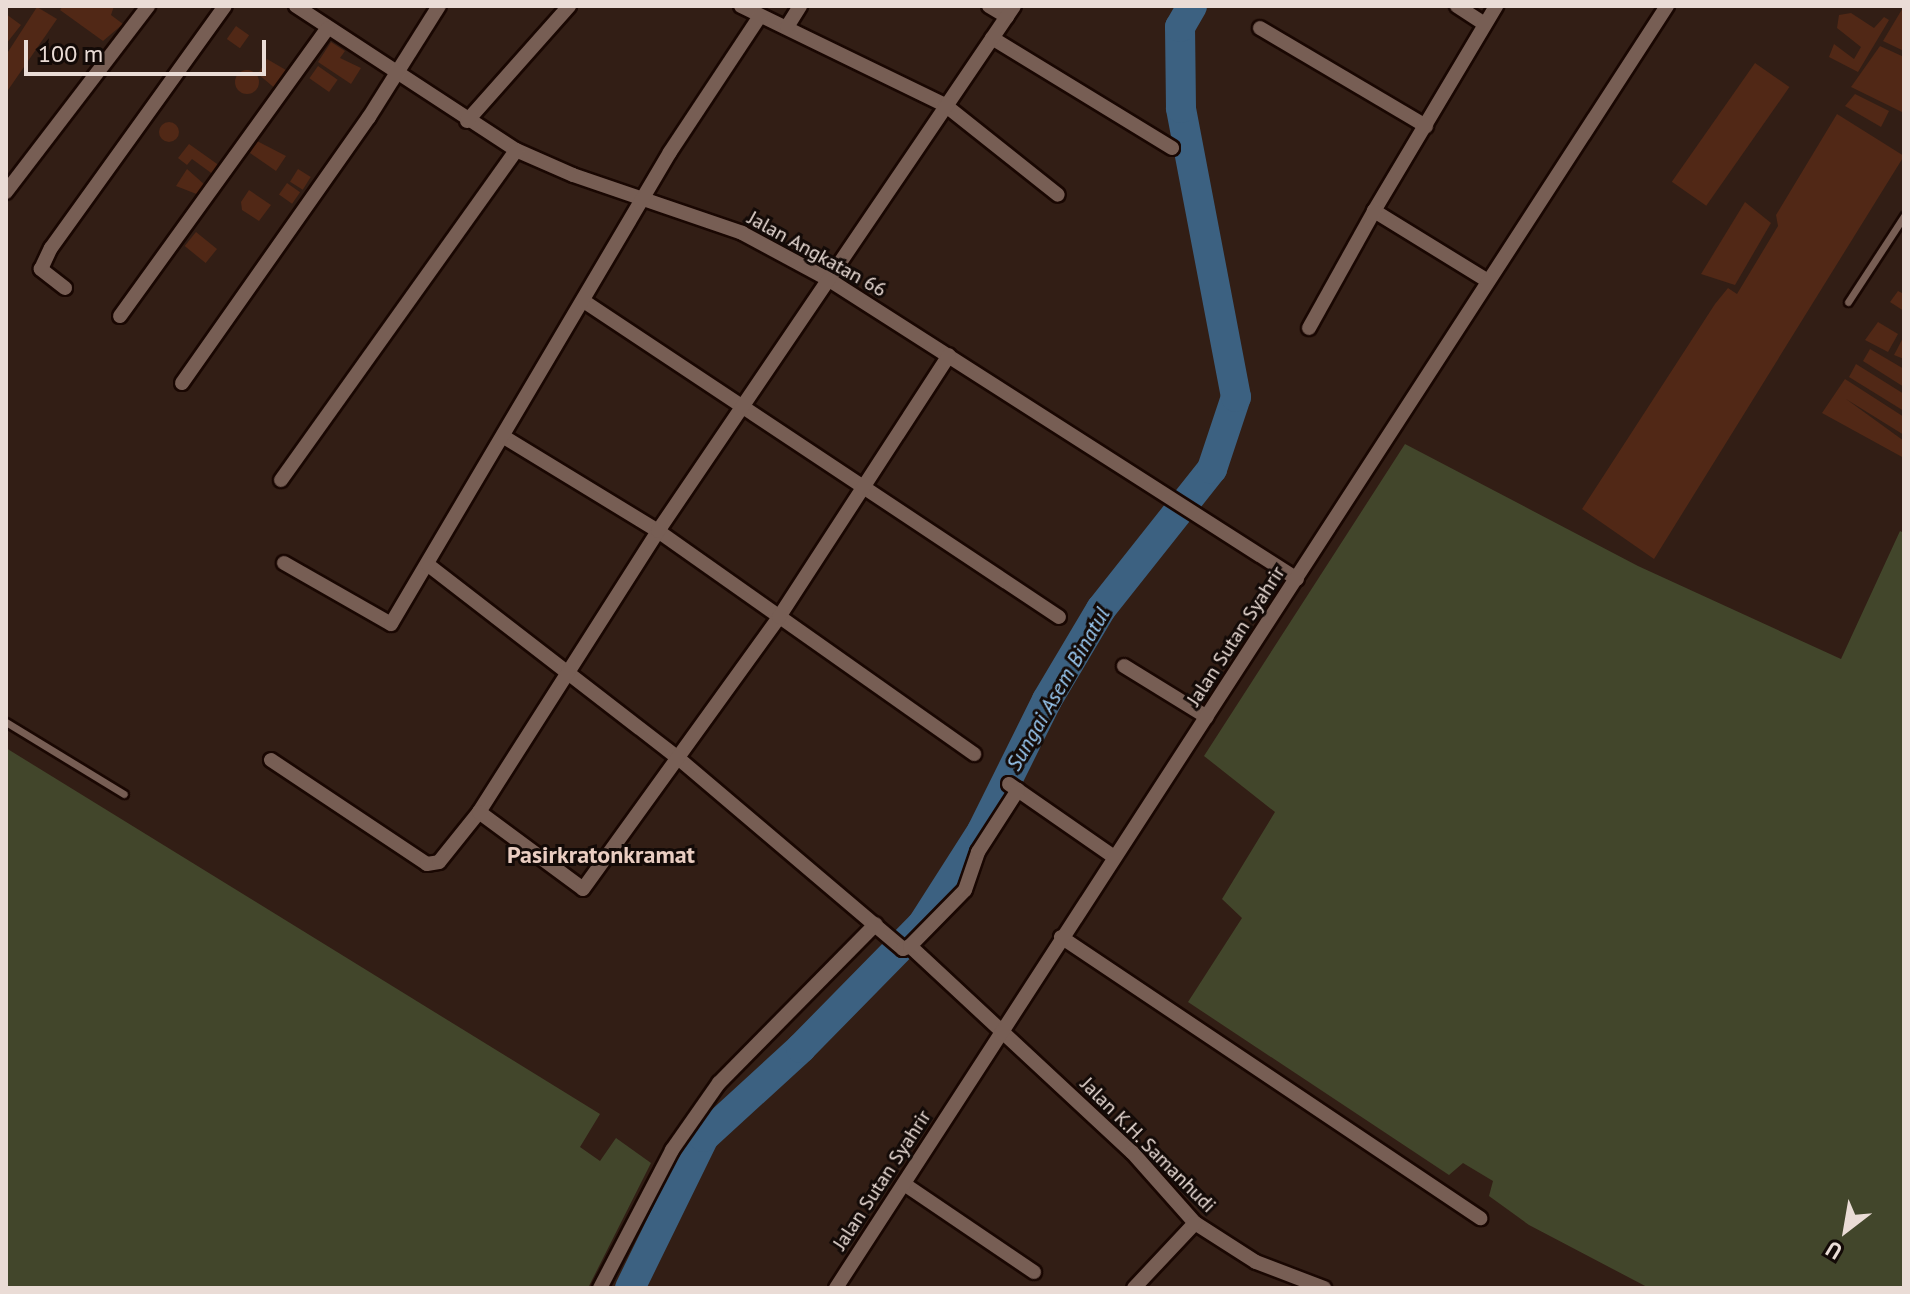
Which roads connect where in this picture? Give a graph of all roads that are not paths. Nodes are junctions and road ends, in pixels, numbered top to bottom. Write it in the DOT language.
graph roads {
  1 [pos="148,6"];
  2 [pos="225,6"];
  3 [pos="296,6"];
  4 [pos="439,6"];
  5 [pos="569,6"];
  6 [pos="741,6"];
  7 [pos="800,6"];
  8 [pos="989,6"];
  9 [pos="1457,6"];
  10 [pos="1496,6"];
  11 [pos="1667,6"];
  12 [pos="1010,12"];
  13 [pos="760,16"];
  14 [pos="1485,24"];
  15 [pos="787,27"];
  16 [pos="328,28"];
  17 [pos="1260,28"];
  18 [pos="992,38"];
  19 [pos="398,73"];
  20 [pos="945,105"];
  21 [pos="467,121"];
  22 [pos="1426,126"];
  23 [pos="1172,148"];
  24 [pos="516,150"];
  25 [pos="6,192"];
  26 [pos="1058,195"];
  27 [pos="644,196"];
  28 [pos="1374,211"];
  29 [pos="1904,216"];
  30 [pos="831,281"];
  31 [pos="1488,281"];
  32 [pos="65,288"];
  33 [pos="585,302"];
  34 [pos="1848,302"];
  35 [pos="120,316"];
  36 [pos="1309,328"];
  37 [pos="949,355"];
  38 [pos="182,383"];
  39 [pos="744,405"];
  40 [pos="504,437"];
  41 [pos="281,480"];
  42 [pos="863,485"];
  43 [pos="658,531"];
  44 [pos="284,563"];
  45 [pos="427,564"];
  46 [pos="1297,579"];
  47 [pos="779,617"];
  48 [pos="1059,617"];
  49 [pos="1124,666"];
  50 [pos="570,671"];
  51 [pos="1207,717"];
  52 [pos="6,722"];
  53 [pos="974,754"];
  54 [pos="678,758"];
  55 [pos="271,760"];
  56 [pos="124,794"];
  57 [pos="479,812"];
  58 [pos="1114,857"];
  59 [pos="877,925"];
  60 [pos="1061,937"];
  61 [pos="906,947"];
  62 [pos="999,1031"];
  63 [pos="904,1184"];
  64 [pos="1480,1218"];
  65 [pos="1195,1223"];
  66 [pos="1034,1272"];
  67 [pos="600,1288"];
  68 [pos="836,1288"];
  69 [pos="1134,1288"];
  70 [pos="1324,1288"];
  1 -- 25 [label="street"];
  2 -- 32 [label="street"];
  3 -- 16 [label="street, Jalan Angkatan 66"];
  4 -- 19 [label="street"];
  5 -- 21 [label="street"];
  6 -- 13 [label="street"];
  7 -- 15 [label="street"];
  8 -- 12 [label="street"];
  9 -- 14 [label="street"];
  10 -- 14 [label="street"];
  11 -- 31 [label="street, Jalan Sutan Syahrir"];
  12 -- 18 [label="street"];
  13 -- 15 [label="street"];
  13 -- 27 [label="street"];
  14 -- 22 [label="street"];
  15 -- 20 [label="street"];
  16 -- 19 [label="street, Jalan Angkatan 66"];
  16 -- 35 [label="street"];
  17 -- 22 [label="street"];
  18 -- 20 [label="street"];
  18 -- 23 [label="street"];
  19 -- 21 [label="street, Jalan Angkatan 66"];
  19 -- 38 [label="street"];
  20 -- 26 [label="street"];
  20 -- 30 [label="street"];
  21 -- 24 [label="street, Jalan Angkatan 66"];
  22 -- 28 [label="street"];
  24 -- 27 [label="street, Jalan Angkatan 66"];
  24 -- 41 [label="street"];
  27 -- 30 [label="street, Jalan Angkatan 66"];
  27 -- 33 [label="street"];
  28 -- 31 [label="street"];
  28 -- 36 [label="street"];
  29 -- 34 [label="lane"];
  30 -- 37 [label="street, Jalan Angkatan 66"];
  30 -- 39 [label="street"];
  31 -- 46 [label="street, Jalan Sutan Syahrir"];
  33 -- 39 [label="street"];
  33 -- 40 [label="street"];
  37 -- 42 [label="street"];
  37 -- 46 [label="street, Jalan Angkatan 66"];
  39 -- 42 [label="street"];
  39 -- 43 [label="street"];
  40 -- 43 [label="street"];
  40 -- 45 [label="street"];
  42 -- 47 [label="street"];
  42 -- 48 [label="street"];
  43 -- 47 [label="street"];
  43 -- 50 [label="street"];
  44 -- 45 [label="street"];
  45 -- 50 [label="street, Jalan K.H. Samanhudi"];
  46 -- 51 [label="street, Jalan Sutan Syahrir"];
  47 -- 53 [label="street"];
  47 -- 54 [label="street"];
  49 -- 51 [label="street"];
  50 -- 54 [label="street, Jalan K.H. Samanhudi"];
  50 -- 57 [label="street"];
  51 -- 58 [label="street, Jalan Sutan Syahrir"];
  52 -- 56 [label="lane"];
  54 -- 57 [label="street"];
  54 -- 59 [label="street, Jalan K.H. Samanhudi"];
  55 -- 57 [label="street"];
  58 -- 60 [label="street, Jalan Sutan Syahrir"];
  58 -- 61 [label="street"];
  59 -- 61 [label="street, Jalan K.H. Samanhudi"];
  59 -- 67 [label="street"];
  60 -- 62 [label="street, Jalan Sutan Syahrir"];
  60 -- 64 [label="street"];
  61 -- 62 [label="street, Jalan K.H. Samanhudi"];
  62 -- 63 [label="street, Jalan Sutan Syahrir"];
  62 -- 65 [label="street, Jalan K.H. Samanhudi"];
  63 -- 66 [label="street"];
  63 -- 68 [label="street, Jalan Sutan Syahrir"];
  65 -- 69 [label="street"];
  65 -- 70 [label="street, Jalan K.H. Samanhudi"];
}
